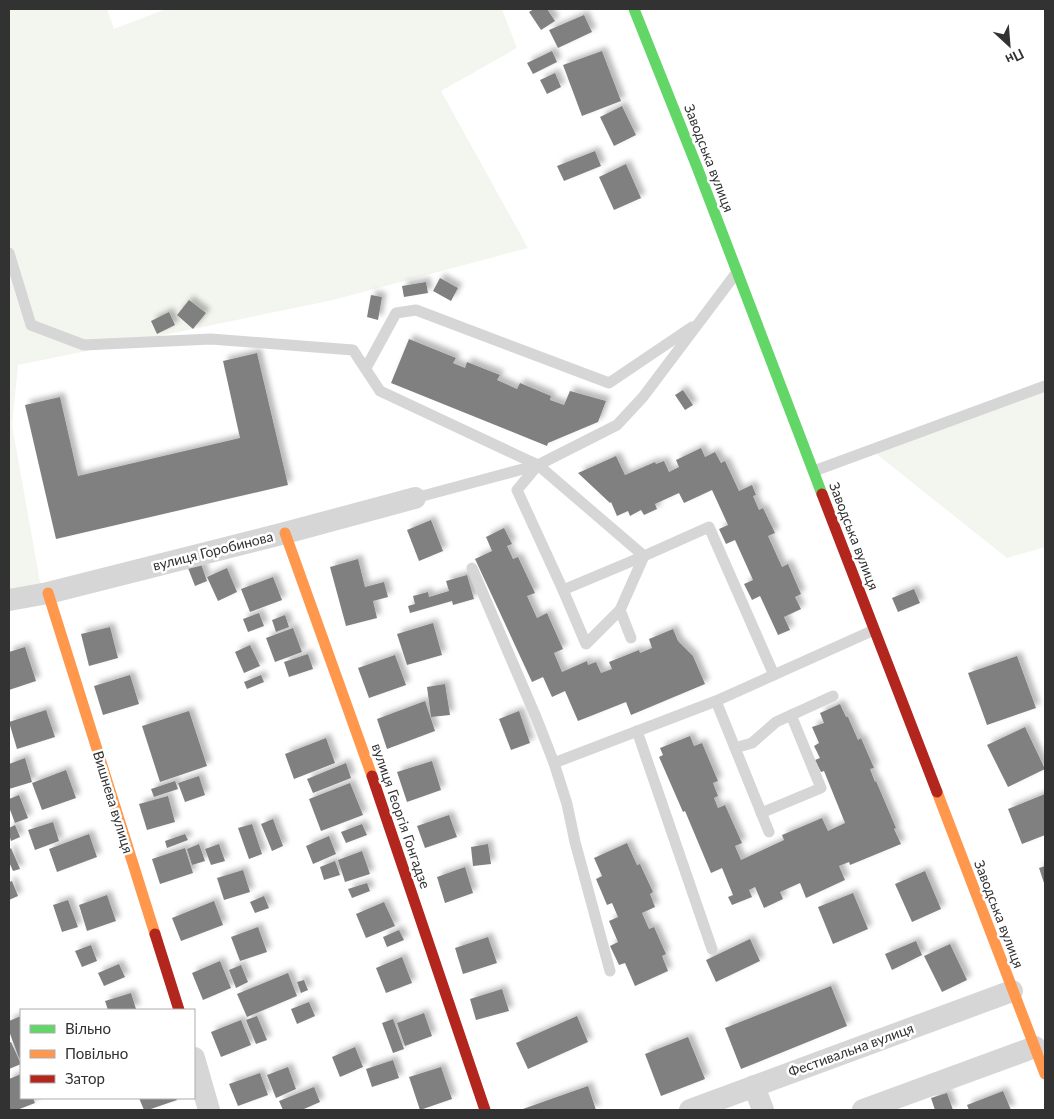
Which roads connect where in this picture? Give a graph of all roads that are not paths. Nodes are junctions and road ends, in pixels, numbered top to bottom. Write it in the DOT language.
graph roads {
  1 [pos="634,9"];
  2 [pos="9,253"];
  3 [pos="737,271"];
  4 [pos="700,322"];
  5 [pos="366,368"];
  6 [pos="1045,386"];
  7 [pos="538,465"];
  8 [pos="814,471"];
  9 [pos="415,498"];
  10 [pos="285,533"];
  11 [pos="644,556"];
  12 [pos="472,568"];
  13 [pos="563,590"];
  14 [pos="48,593"];
  15 [pos="9,600"];
  16 [pos="620,610"];
  17 [pos="874,630"];
  18 [pos="631,638"];
  19 [pos="774,675"];
  20 [pos="834,696"];
  21 [pos="716,701"];
  22 [pos="791,715"];
  23 [pos="637,730"];
  24 [pos="735,748"];
  25 [pos="554,763"];
  26 [pos="761,813"];
  27 [pos="769,832"];
  28 [pos="712,949"];
  29 [pos="610,971"];
  30 [pos="1012,991"];
  31 [pos="179,1009"];
  32 [pos="1035,1047"];
  33 [pos="195,1061"];
  34 [pos="1045,1074"];
  35 [pos="754,1086"];
  36 [pos="209,1110"];
  37 [pos="485,1110"];
  38 [pos="690,1110"];
  39 [pos="763,1110"];
  40 [pos="863,1110"];
  1 -- 3 [label="main road, Заводська вулиця"];
  2 -- 5 [label="lane"];
  3 -- 4 [label="lane"];
  3 -- 8 [label="main road, Заводська вулиця"];
  4 -- 5 [label="lane"];
  4 -- 7 [label="lane"];
  5 -- 7 [label="lane"];
  6 -- 8 [label="lane"];
  7 -- 9 [label="lane"];
  7 -- 11 [label="lane"];
  7 -- 13 [label="lane"];
  8 -- 17 [label="main road, Заводська вулиця"];
  9 -- 10 [label="street, вулиця Горобинова"];
  10 -- 14 [label="street, вулиця Горобинова"];
  10 -- 37 [label="main road, вулиця Георгія Гонгадзе"];
  11 -- 13 [label="lane"];
  11 -- 16 [label="lane"];
  11 -- 19 [label="lane"];
  12 -- 25 [label="lane"];
  13 -- 16 [label="lane"];
  14 -- 15 [label="street, вулиця Горобинова"];
  14 -- 31 [label="main road, Вишнева вулиця"];
  16 -- 18 [label="lane"];
  17 -- 19 [label="lane"];
  17 -- 30 [label="main road, Заводська вулиця"];
  19 -- 21 [label="lane"];
  20 -- 22 [label="lane"];
  21 -- 23 [label="lane"];
  21 -- 24 [label="lane"];
  22 -- 24 [label="lane"];
  22 -- 26 [label="lane"];
  23 -- 25 [label="lane"];
  23 -- 28 [label="lane"];
  24 -- 26 [label="lane"];
  25 -- 29 [label="lane"];
  26 -- 27 [label="lane"];
  30 -- 32 [label="main road, Заводська вулиця"];
  30 -- 35 [label="street, Фестивальна вулиця"];
  32 -- 34 [label="main road, Заводська вулиця"];
  32 -- 40 [label="street"];
  33 -- 36 [label="street"];
  35 -- 38 [label="street, Фестивальна вулиця"];
  35 -- 39 [label="street"];
}
